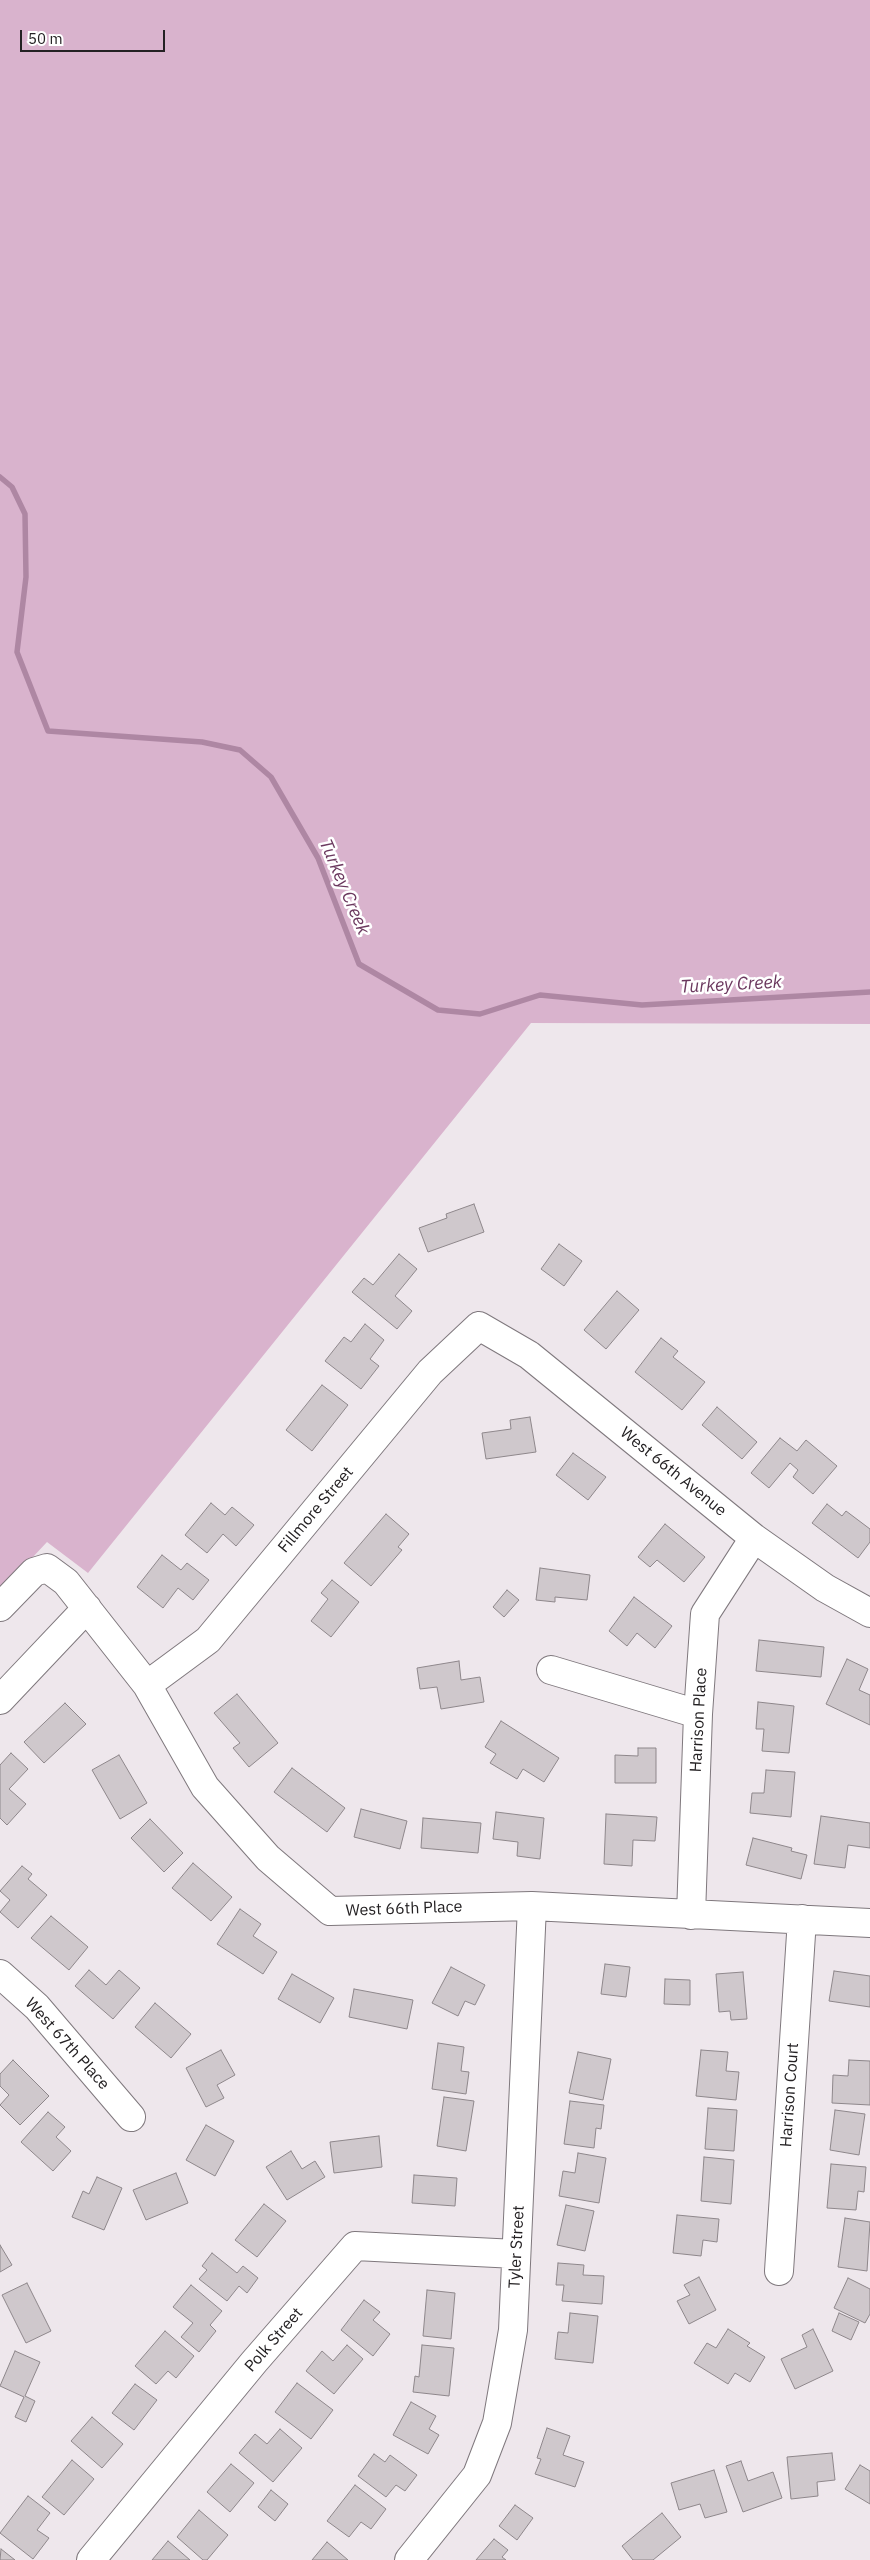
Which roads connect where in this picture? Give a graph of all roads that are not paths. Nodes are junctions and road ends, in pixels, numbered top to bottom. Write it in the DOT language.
graph roads {
  1 [pos="479,1326"];
  2 [pos="754,1538"];
  3 [pos="0,1608"];
  4 [pos="87,1608"];
  5 [pos="870,1613"];
  6 [pos="552,1670"];
  7 [pos="147,1686"];
  8 [pos="0,1700"];
  9 [pos="698,1714"];
  10 [pos="532,1906"];
  11 [pos="691,1915"];
  12 [pos="802,1919"];
  13 [pos="870,1923"];
  14 [pos="0,1974"];
  15 [pos="131,2117"];
  16 [pos="516,2254"];
  17 [pos="778,2271"];
  18 [pos="91,2560"];
  19 [pos="409,2560"];
  1 -- 2 [label="street, West 66th Avenue"];
  1 -- 7 [label="street, Fillmore Street"];
  2 -- 5 [label="street, West 66th Avenue"];
  2 -- 9 [label="street, Harrison Place"];
  3 -- 4 [label="street, West 66th Place"];
  4 -- 7 [label="street, West 66th Place"];
  4 -- 8 [label="street"];
  6 -- 9 [label="street"];
  7 -- 10 [label="street, West 66th Place"];
  9 -- 11 [label="street, Harrison Place"];
  10 -- 11 [label="street, West 66th Place"];
  10 -- 16 [label="street, Tyler Street"];
  11 -- 12 [label="street, West 66th Place"];
  12 -- 13 [label="street, West 66th Place"];
  12 -- 17 [label="street, Harrison Court"];
  14 -- 15 [label="street, West 67th Place"];
  16 -- 18 [label="street, Polk Street"];
  16 -- 19 [label="street, Tyler Street"];
}
